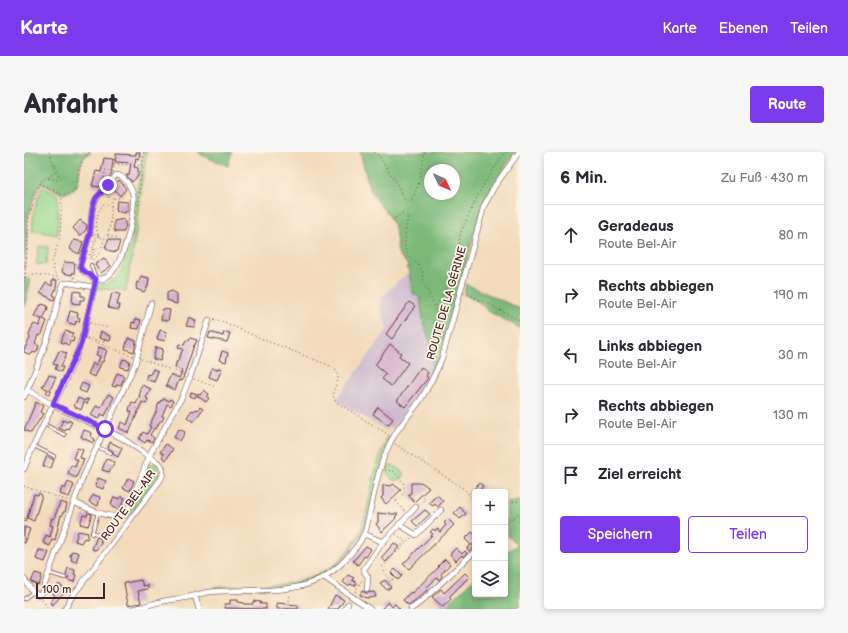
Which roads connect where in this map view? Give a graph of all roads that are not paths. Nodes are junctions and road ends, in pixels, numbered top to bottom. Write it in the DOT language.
graph roads {
  1 [pos="518,152"];
  2 [pos="91,265"];
  3 [pos="96,279"];
  4 [pos="94,288"];
  5 [pos="151,303"];
  6 [pos="209,320"];
  7 [pos="27,390"];
  8 [pos="24,397"];
  9 [pos="53,404"];
  10 [pos="44,424"];
  11 [pos="105,429"];
  12 [pos="65,435"];
  13 [pos="33,446"];
  14 [pos="96,447"];
  15 [pos="111,453"];
  16 [pos="149,456"];
  17 [pos="54,458"];
  18 [pos="24,469"];
  19 [pos="74,502"];
  20 [pos="416,507"];
  21 [pos="441,510"];
  22 [pos="99,512"];
  23 [pos="399,524"];
  24 [pos="106,534"];
  25 [pos="364,534"];
  26 [pos="383,542"];
  27 [pos="472,554"];
  28 [pos="49,573"];
  29 [pos="324,577"];
  30 [pos="65,578"];
  31 [pos="24,579"];
  32 [pos="367,589"];
  33 [pos="33,592"];
  34 [pos="195,596"];
  35 [pos="427,597"];
  36 [pos="24,599"];
  37 [pos="64,609"];
  38 [pos="134,609"];
  39 [pos="199,609"];
  40 [pos="370,609"];
  41 [pos="411,609"];
  42 [pos="420,609"];
  1 -- 25 [label="street, ROUTE DE LA GÉRINE"];
  2 -- 3 [label="lane"];
  3 -- 3 [label="street"];
  3 -- 4 [label="street"];
  4 -- 7 [label="street"];
  4 -- 9 [label="street"];
  5 -- 11 [label="street"];
  6 -- 16 [label="street"];
  7 -- 8 [label="street"];
  7 -- 9 [label="street, ROUTE BEL-AIR"];
  9 -- 10 [label="street"];
  9 -- 11 [label="street, ROUTE BEL-AIR"];
  10 -- 12 [label="lane"];
  10 -- 13 [label="street"];
  11 -- 14 [label="street"];
  11 -- 16 [label="street, ROUTE BEL-AIR"];
  13 -- 17 [label="lane"];
  13 -- 18 [label="street"];
  14 -- 15 [label="lane"];
  14 -- 19 [label="street"];
  16 -- 22 [label="street"];
  16 -- 37 [label="street, ROUTE BEL-AIR"];
  19 -- 22 [label="street"];
  19 -- 28 [label="street"];
  20 -- 23 [label="street"];
  21 -- 23 [label="street"];
  22 -- 24 [label="lane"];
  23 -- 26 [label="street"];
  25 -- 26 [label="street"];
  25 -- 29 [label="street, ROUTE DE LA GÉRINE"];
  26 -- 32 [label="street"];
  27 -- 35 [label="street"];
  28 -- 30 [label="lane"];
  28 -- 33 [label="street"];
  29 -- 34 [label="street, ROUTE DE LA GÉRINE"];
  29 -- 40 [label="street"];
  31 -- 33 [label="street"];
  33 -- 36 [label="lane"];
  34 -- 38 [label="street, ROUTE DE LA GÉRINE"];
  34 -- 39 [label="street"];
  35 -- 41 [label="street"];
  35 -- 42 [label="street"];
}
